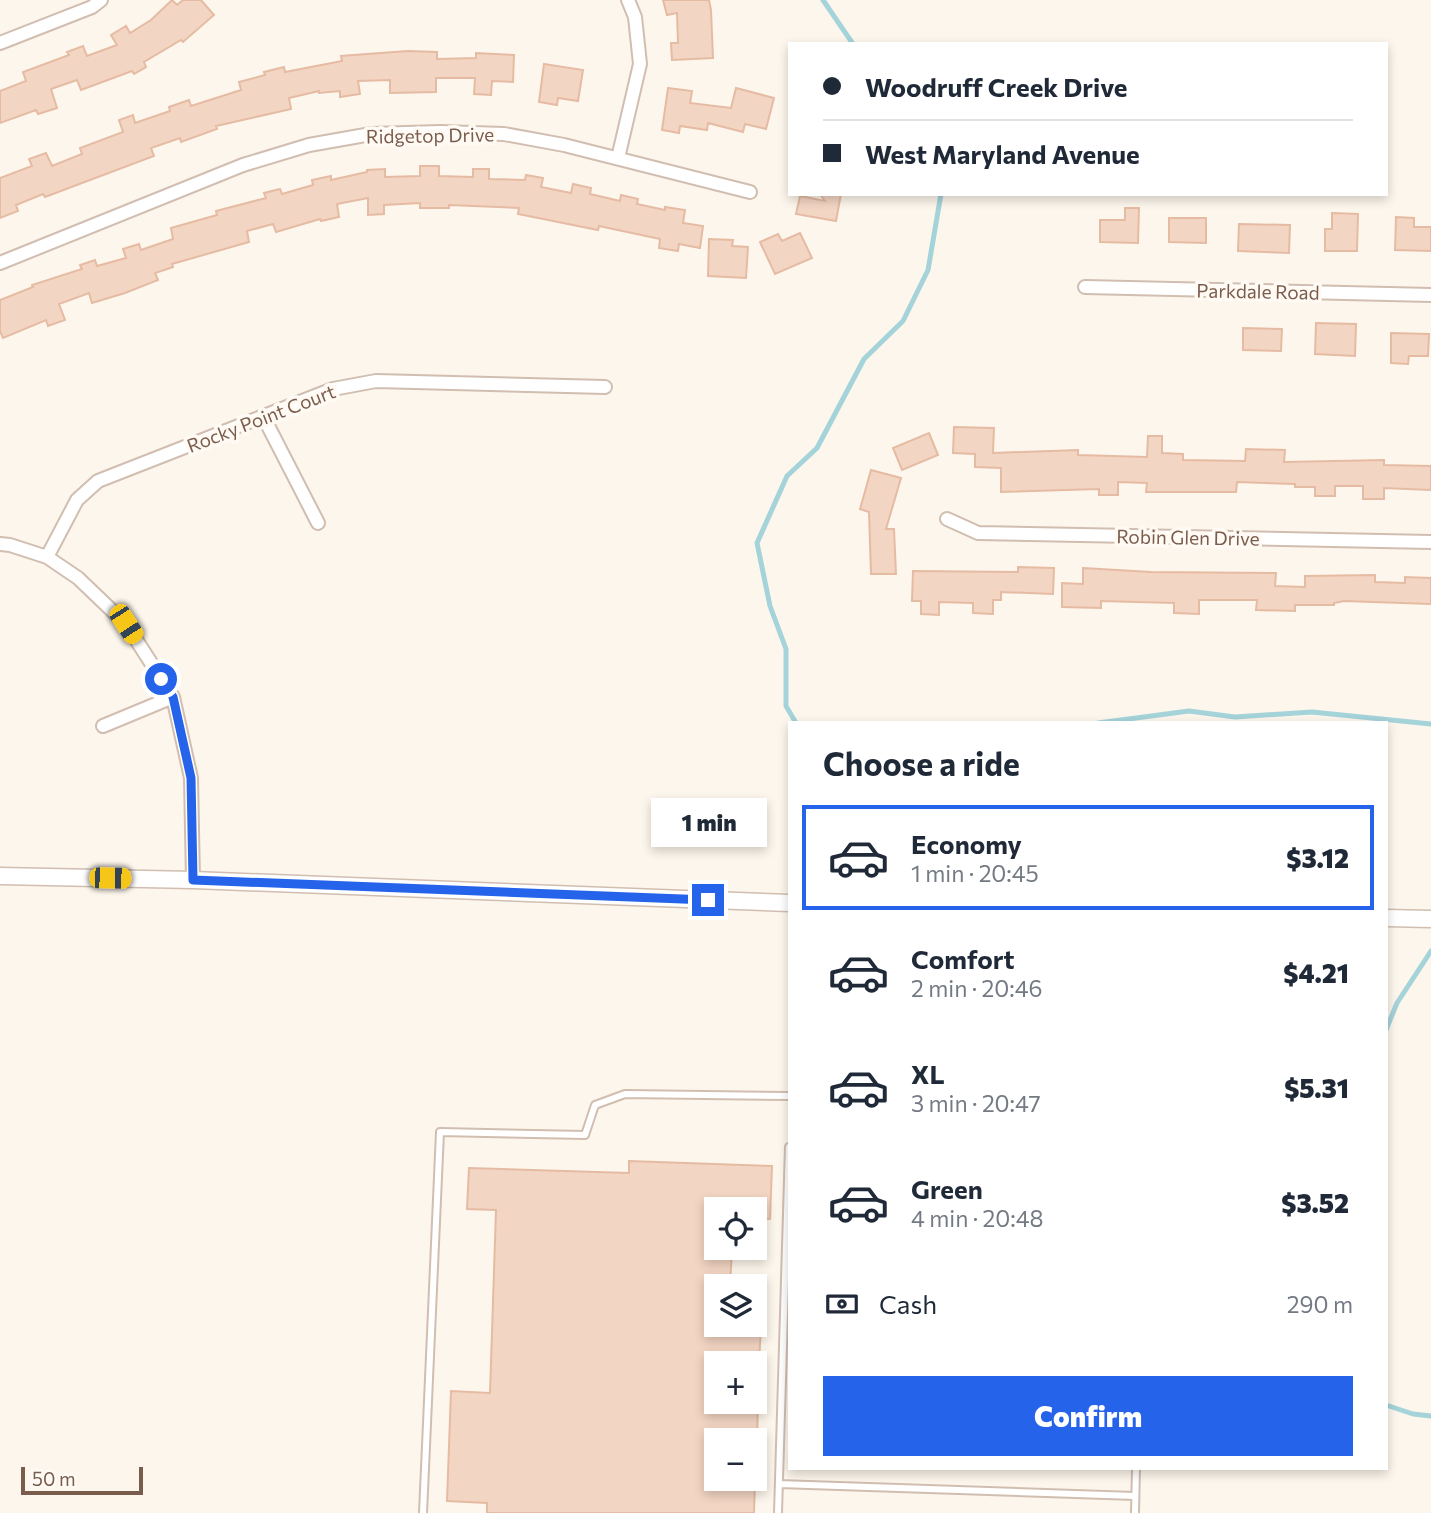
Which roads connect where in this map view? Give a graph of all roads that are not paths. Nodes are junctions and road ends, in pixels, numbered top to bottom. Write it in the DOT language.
graph roads {
  1 [pos="101,0"];
  2 [pos="628,0"];
  3 [pos="0,43"];
  4 [pos="618,158"];
  5 [pos="750,192"];
  6 [pos="0,263"];
  7 [pos="1085,287"];
  8 [pos="1431,295"];
  9 [pos="605,387"];
  10 [pos="263,416"];
  11 [pos="947,519"];
  12 [pos="318,523"];
  13 [pos="1431,542"];
  14 [pos="0,544"];
  15 [pos="47,557"];
  16 [pos="173,697"];
  17 [pos="103,726"];
  18 [pos="0,876"];
  19 [pos="193,880"];
  20 [pos="788,903"];
  21 [pos="1388,918"];
  22 [pos="1427,919"];
  23 [pos="788,1096"];
  24 [pos="788,1210"];
  25 [pos="787,1274"];
  26 [pos="1136,1470"];
  27 [pos="779,1484"];
  28 [pos="1135,1496"];
  29 [pos="423,1513"];
  30 [pos="778,1513"];
  31 [pos="1135,1513"];
  1 -- 3 [label="street"];
  2 -- 4 [label="street"];
  4 -- 5 [label="street, Ridgetop Drive"];
  4 -- 6 [label="street, Ridgetop Drive"];
  7 -- 8 [label="street, Parkdale Road"];
  9 -- 10 [label="street, Rocky Point Court"];
  10 -- 12 [label="street"];
  10 -- 15 [label="street, Rocky Point Court"];
  11 -- 13 [label="street, Robin Glen Drive"];
  14 -- 15 [label="street"];
  15 -- 16 [label="street"];
  16 -- 17 [label="street"];
  16 -- 19 [label="street"];
  18 -- 19 [label="street"];
  19 -- 20 [label="street"];
  21 -- 22 [label="street"];
  23 -- 29 [label="lane"];
  24 -- 25 [label="lane"];
  25 -- 27 [label="lane"];
  26 -- 28 [label="lane"];
  27 -- 28 [label="lane"];
  27 -- 30 [label="lane"];
  28 -- 31 [label="lane"];
}
